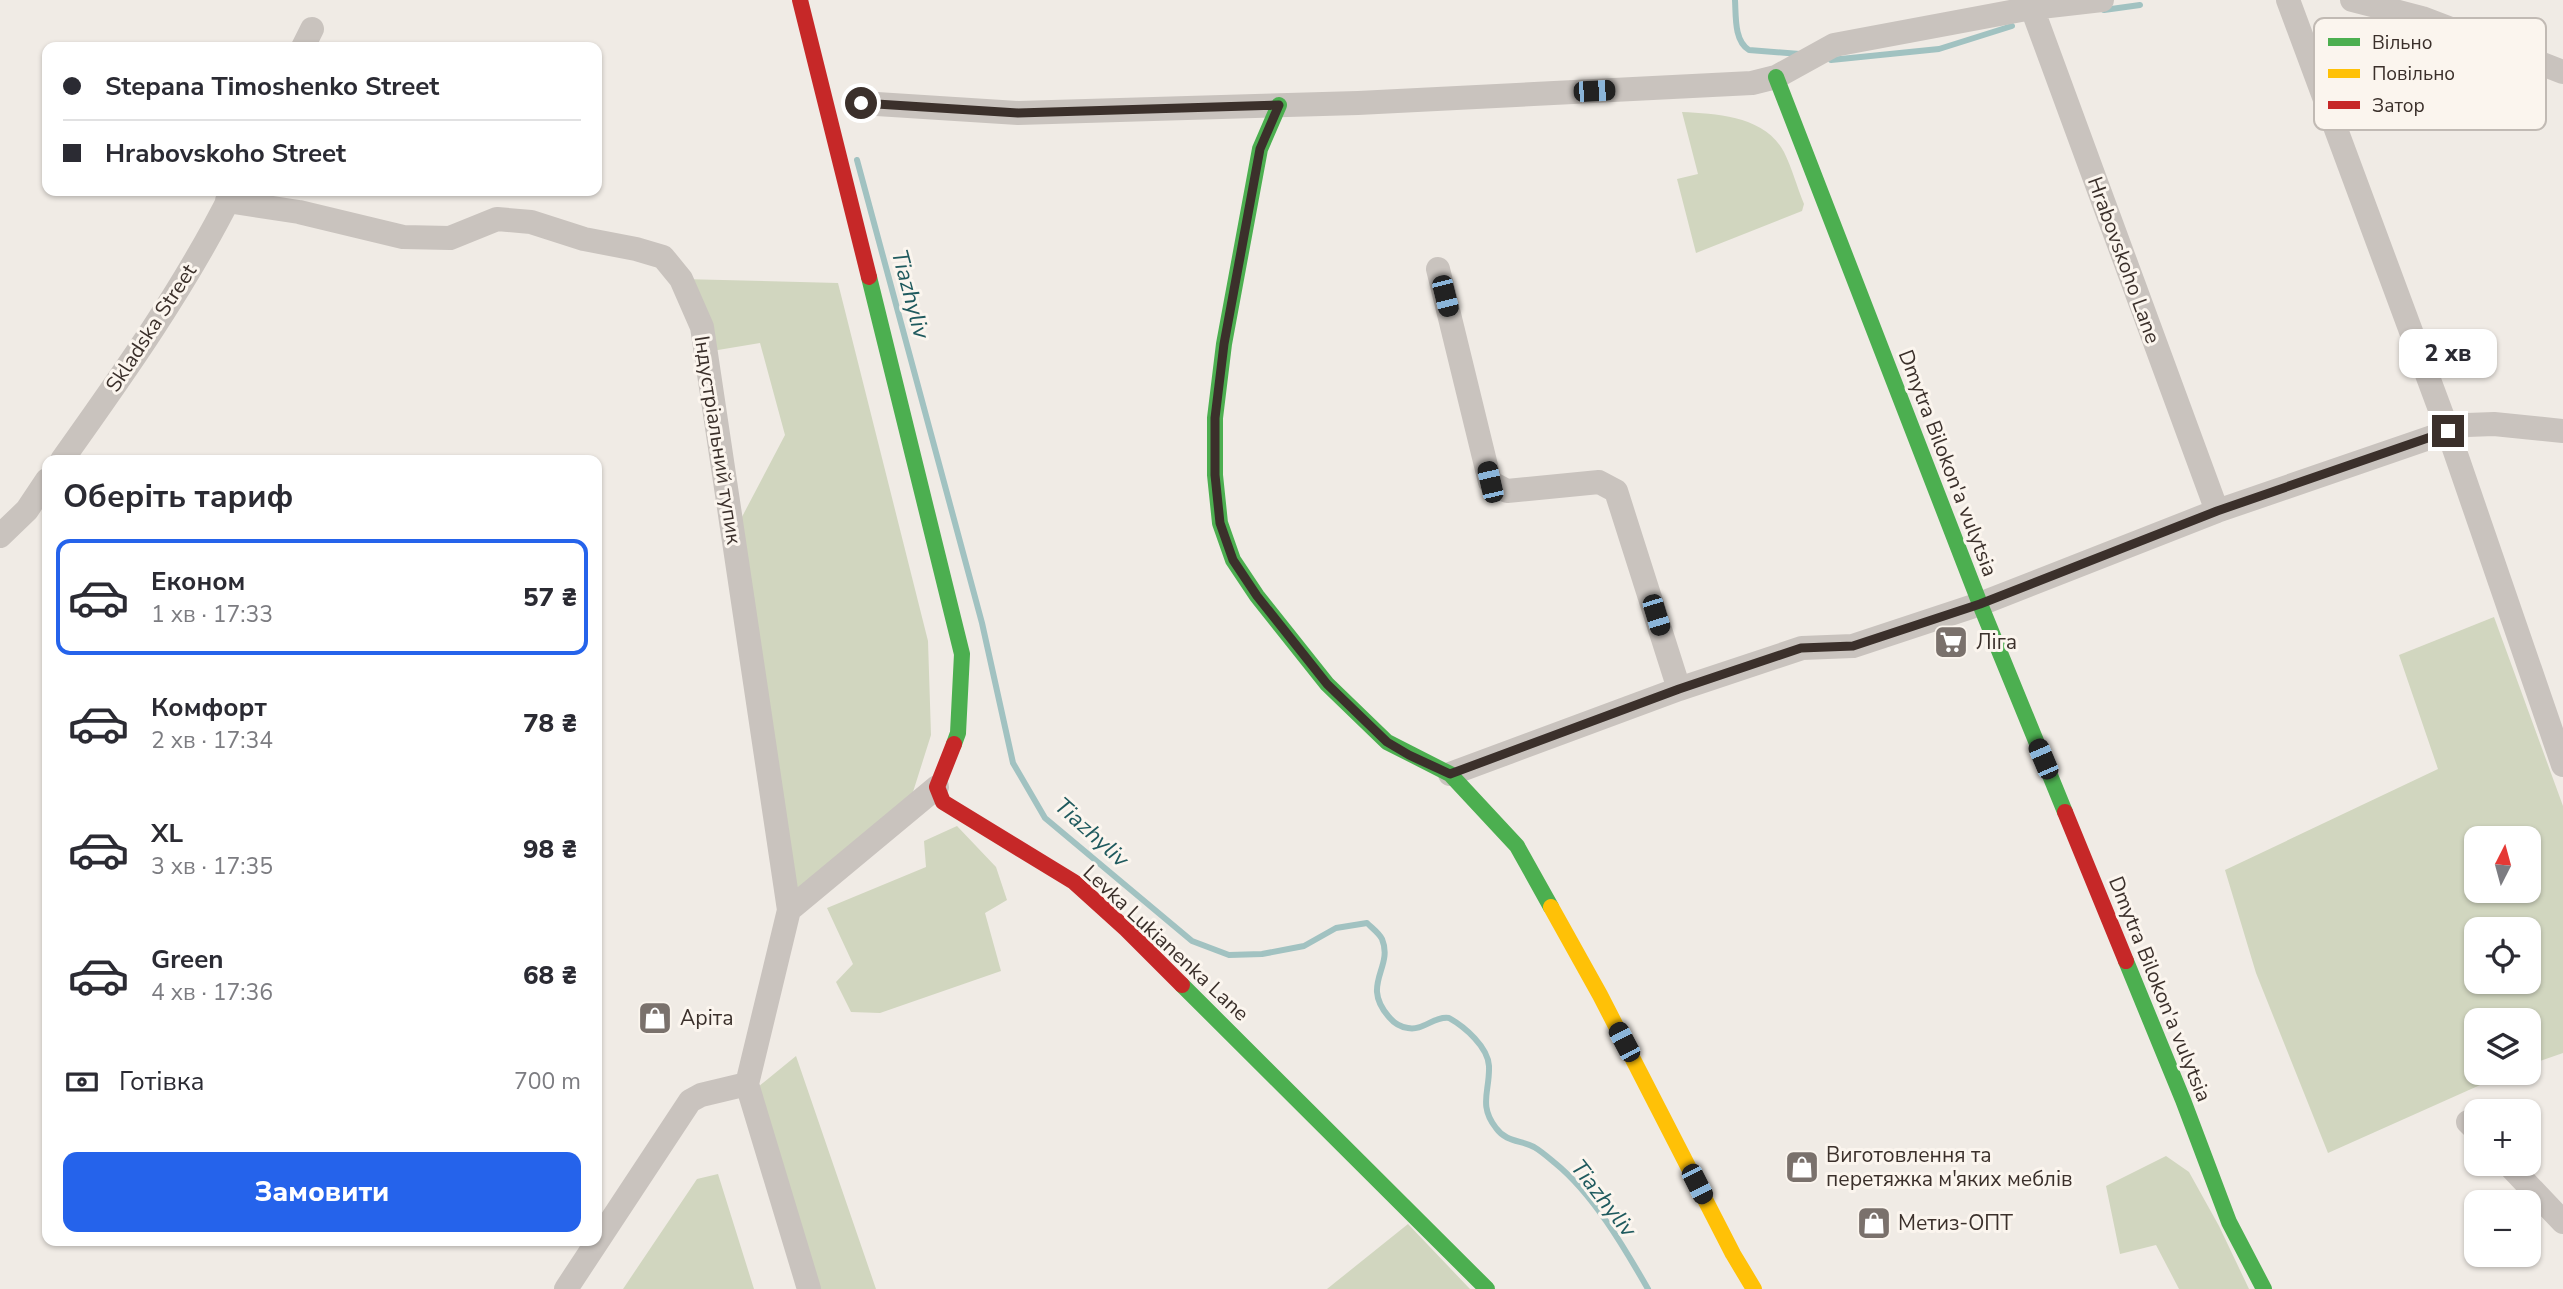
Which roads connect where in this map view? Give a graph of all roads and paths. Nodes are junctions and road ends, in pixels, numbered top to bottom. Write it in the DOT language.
graph roads {
  1 [pos="800,0"];
  2 [pos="2102,0"];
  3 [pos="2288,0"];
  4 [pos="2352,0"];
  5 [pos="2032,8"];
  6 [pos="2421,18"];
  7 [pos="2546,66"];
  8 [pos="2314,70"];
  9 [pos="2563,72"];
  10 [pos="1776,77"];
  11 [pos="861,103"];
  12 [pos="1279,105"];
  13 [pos="2336,130"];
  14 [pos="230,196"];
  15 [pos="1438,269"];
  16 [pos="2448,431"];
  17 [pos="2563,431"];
  18 [pos="66,455"];
  19 [pos="42,488"];
  20 [pos="2217,511"];
  21 [pos="0,536"];
  22 [pos="1980,604"];
  23 [pos="1679,689"];
  24 [pos="2563,765"];
  25 [pos="1450,774"];
  26 [pos="937,787"];
  27 [pos="789,910"];
  28 [pos="747,1084"];
  29 [pos="2519,1176"];
  30 [pos="2563,1222"];
  31 [pos="602,1234"];
  32 [pos="594,1246"];
  33 [pos="566,1289"];
  34 [pos="809,1289"];
  35 [pos="1486,1289"];
  36 [pos="1754,1289"];
  37 [pos="2264,1289"];
  1 -- 26 [label="street"];
  2 -- 5 [label="street"];
  3 -- 8 [label="street"];
  4 -- 6 [label="street"];
  5 -- 10 [label="street"];
  5 -- 20 [label="street, Hrabovskoho Lane"];
  7 -- 9 [label="street"];
  10 -- 12 [label="street"];
  10 -- 22 [label="street, Dmytra Bilokon'a vulytsia"];
  11 -- 12 [label="street"];
  12 -- 25 [label="street"];
  13 -- 16 [label="street"];
  14 -- 18 [label="street, Skladska Street"];
  14 -- 27 [label="street, Індустріальний тупик"];
  15 -- 23 [label="street"];
  16 -- 17 [label="street"];
  16 -- 20 [label="street"];
  16 -- 24 [label="street"];
  19 -- 21 [label="street"];
  20 -- 22 [label="street"];
  22 -- 23 [label="street"];
  22 -- 37 [label="street, Dmytra Bilokon'a vulytsia"];
  23 -- 25 [label="street"];
  25 -- 36 [label="street"];
  26 -- 27 [label="street"];
  26 -- 35 [label="street, Levka Lukianenka Lane"];
  27 -- 28 [label="street"];
  28 -- 31 [label="street"];
  28 -- 34 [label="street"];
  29 -- 30 [label="street"];
  32 -- 33 [label="street"];
}
